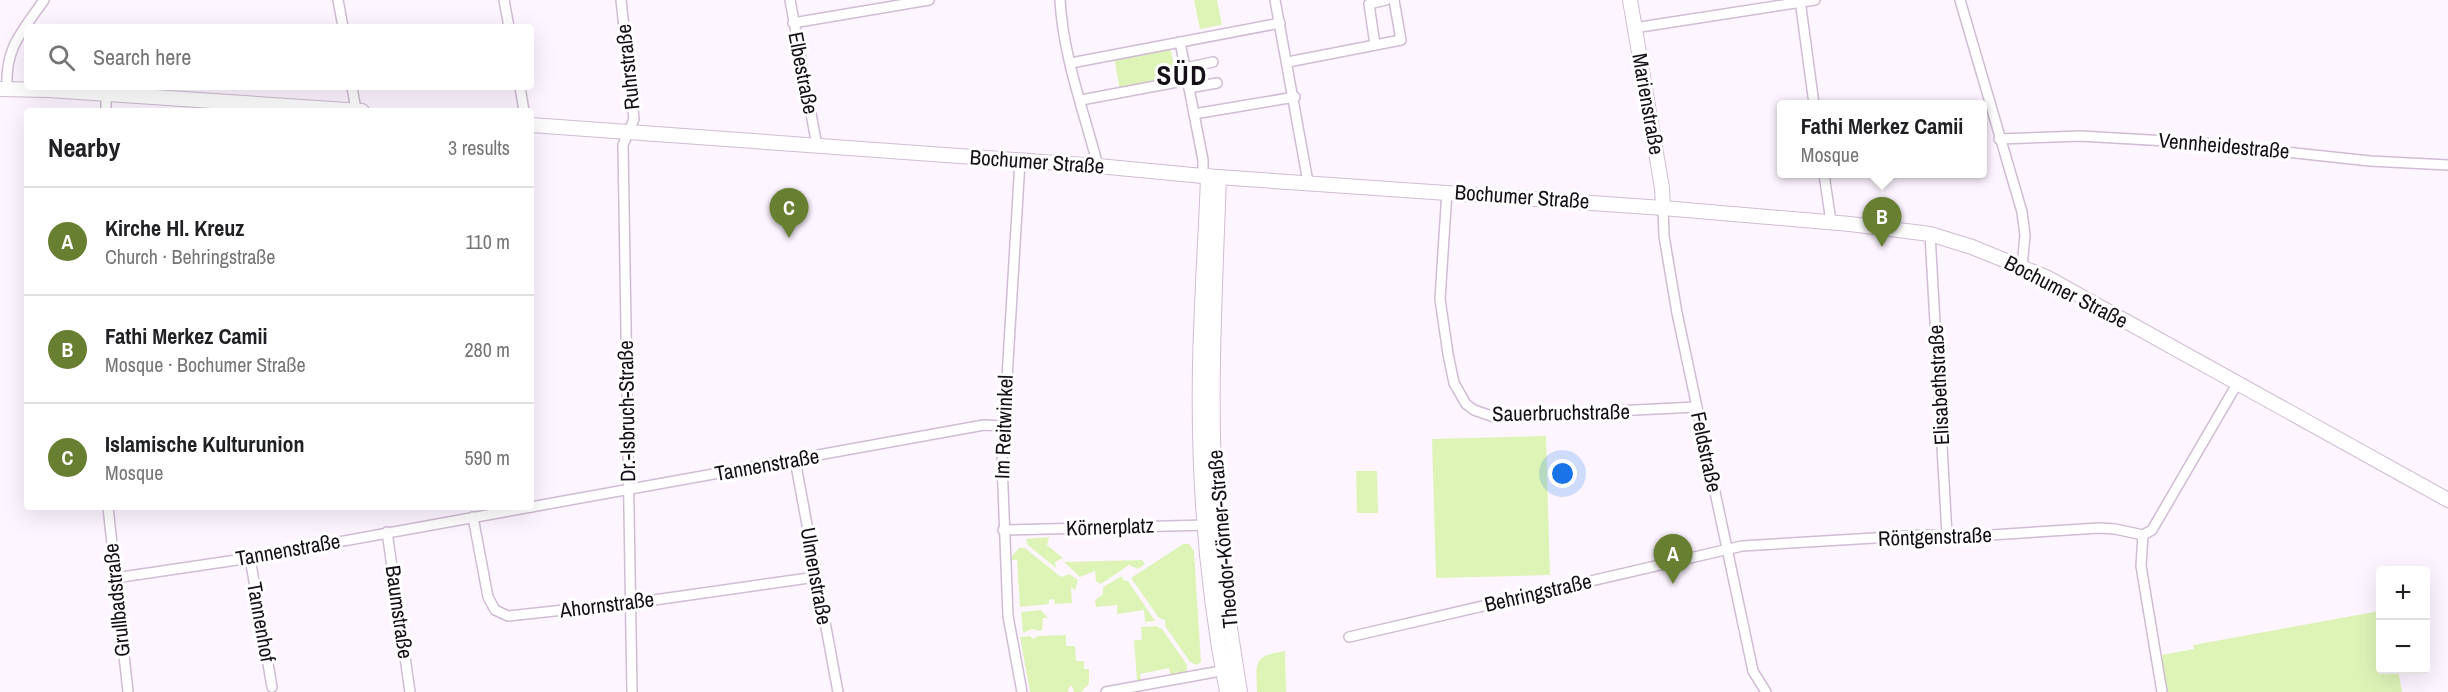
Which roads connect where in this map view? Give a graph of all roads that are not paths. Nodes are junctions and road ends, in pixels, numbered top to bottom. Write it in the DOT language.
graph roads {
  1 [pos="44,0"];
  2 [pos="338,0"];
  3 [pos="504,0"];
  4 [pos="621,0"];
  5 [pos="790,0"];
  6 [pos="924,0"];
  7 [pos="1060,0"];
  8 [pos="1275,0"];
  9 [pos="1386,0"];
  10 [pos="1394,0"];
  11 [pos="1630,0"];
  12 [pos="1815,0"];
  13 [pos="1960,0"];
  14 [pos="1800,1"];
  15 [pos="793,23"];
  16 [pos="1280,23"];
  17 [pos="28,24"];
  18 [pos="342,24"];
  19 [pos="508,24"];
  20 [pos="1634,28"];
  21 [pos="24,31"];
  22 [pos="1180,42"];
  23 [pos="1375,45"];
  24 [pos="1213,62"];
  25 [pos="1288,62"];
  26 [pos="1071,63"];
  27 [pos="1185,68"];
  28 [pos="1217,83"];
  29 [pos="1188,84"];
  30 [pos="4,88"];
  31 [pos="24,89"];
  32 [pos="38,90"];
  33 [pos="353,90"];
  34 [pos="520,90"];
  35 [pos="106,94"];
  36 [pos="1294,97"];
  37 [pos="1081,100"];
  38 [pos="1813,100"];
  39 [pos="106,108"];
  40 [pos="325,108"];
  41 [pos="356,108"];
  42 [pos="524,108"];
  43 [pos="1194,114"];
  44 [pos="534,125"];
  45 [pos="628,132"];
  46 [pos="1999,139"];
  47 [pos="817,146"];
  48 [pos="1020,161"];
  49 [pos="2448,165"];
  50 [pos="1098,166"];
  51 [pos="1210,176"];
  52 [pos="1825,178"];
  53 [pos="1308,182"];
  54 [pos="1447,191"];
  55 [pos="1663,208"];
  56 [pos="1831,222"];
  57 [pos="1930,234"];
  58 [pos="2022,267"];
  59 [pos="2237,384"];
  60 [pos="1696,407"];
  61 [pos="1003,426"];
  62 [pos="795,460"];
  63 [pos="629,489"];
  64 [pos="2448,500"];
  65 [pos="534,506"];
  66 [pos="108,510"];
  67 [pos="514,510"];
  68 [pos="474,517"];
  69 [pos="1211,525"];
  70 [pos="1003,531"];
  71 [pos="387,532"];
  72 [pos="1947,535"];
  73 [pos="2143,535"];
  74 [pos="1727,549"];
  75 [pos="250,558"];
  76 [pos="816,577"];
  77 [pos="115,578"];
  78 [pos="631,602"];
  79 [pos="1349,637"];
  80 [pos="1215,672"];
  81 [pos="272,687"];
  82 [pos="128,692"];
  83 [pos="411,692"];
  84 [pos="632,692"];
  85 [pos="838,692"];
  86 [pos="1022,692"];
  87 [pos="1106,692"];
  88 [pos="1227,692"];
  89 [pos="1240,692"];
  90 [pos="1766,692"];
  91 [pos="2162,692"];
  1 -- 17 [label="street"];
  2 -- 18 [label="street"];
  3 -- 19 [label="street"];
  4 -- 45 [label="street, Ruhrstraße"];
  5 -- 15 [label="street, Elbestraße"];
  6 -- 15 [label="street"];
  7 -- 26 [label="street"];
  8 -- 16 [label="street"];
  9 -- 23 [label="street"];
  10 -- 23 [label="street"];
  11 -- 20 [label="main road, Marienstraße"];
  12 -- 14 [label="street"];
  13 -- 46 [label="street"];
  14 -- 20 [label="street"];
  14 -- 38 [label="street"];
  15 -- 47 [label="street, Elbestraße"];
  16 -- 22 [label="street"];
  16 -- 25 [label="street"];
  20 -- 55 [label="main road, Marienstraße"];
  21 -- 30 [label="street"];
  22 -- 26 [label="street"];
  22 -- 27 [label="street"];
  23 -- 25 [label="street"];
  24 -- 27 [label="street"];
  25 -- 36 [label="street"];
  26 -- 37 [label="street"];
  27 -- 29 [label="street"];
  28 -- 29 [label="street"];
  29 -- 37 [label="street"];
  29 -- 43 [label="street"];
  30 -- 31 [label="main road"];
  32 -- 35 [label="main road"];
  33 -- 41 [label="street"];
  34 -- 42 [label="street"];
  35 -- 39 [label="street"];
  35 -- 40 [label="main road"];
  36 -- 43 [label="street"];
  36 -- 53 [label="street"];
  37 -- 50 [label="street"];
  43 -- 51 [label="street"];
  44 -- 45 [label="main road, Bochumer Straße"];
  45 -- 47 [label="main road, Bochumer Straße"];
  45 -- 63 [label="street, Dr.-Isbruch-Straße"];
  46 -- 49 [label="street, Vennheidestraße"];
  46 -- 58 [label="street"];
  47 -- 48 [label="main road, Bochumer Straße"];
  48 -- 50 [label="main road, Bochumer Straße"];
  48 -- 61 [label="street, Im Reitwinkel"];
  50 -- 51 [label="main road, Bochumer Straße"];
  51 -- 53 [label="main road, Bochumer Straße"];
  51 -- 69 [label="main road, Theodor-Körner-Straße"];
  52 -- 56 [label="street"];
  53 -- 54 [label="main road, Bochumer Straße"];
  54 -- 55 [label="main road, Bochumer Straße"];
  54 -- 60 [label="street, Sauerbruchstraße"];
  55 -- 56 [label="main road, Bochumer Straße"];
  55 -- 60 [label="street, Feldstraße"];
  56 -- 57 [label="main road, Bochumer Straße"];
  57 -- 58 [label="main road, Bochumer Straße"];
  57 -- 72 [label="street, Elisabethstraße"];
  58 -- 59 [label="main road, Bochumer Straße"];
  59 -- 64 [label="main road, Bochumer Straße"];
  59 -- 73 [label="street"];
  60 -- 74 [label="street, Feldstraße"];
  61 -- 62 [label="street, Tannenstraße"];
  61 -- 70 [label="street, Im Reitwinkel"];
  62 -- 63 [label="street, Tannenstraße"];
  62 -- 76 [label="street, Ulmenstraße"];
  63 -- 65 [label="street, Tannenstraße"];
  63 -- 78 [label="street, Dr.-Isbruch-Straße"];
  66 -- 77 [label="street, Grullbadstraße"];
  67 -- 68 [label="street, Tannenstraße"];
  68 -- 71 [label="street, Tannenstraße"];
  68 -- 78 [label="street, Ahornstraße"];
  69 -- 70 [label="street, Körnerplatz"];
  69 -- 88 [label="main road, Theodor-Körner-Straße"];
  69 -- 89 [label="main road, Theodor-Körner-Straße"];
  70 -- 86 [label="street, Im Reitwinkel"];
  71 -- 75 [label="street, Tannenstraße"];
  71 -- 83 [label="street, Baumstraße"];
  72 -- 73 [label="street, Röntgenstraße"];
  72 -- 74 [label="street, Röntgenstraße"];
  73 -- 91 [label="street"];
  74 -- 79 [label="street, Behringstraße"];
  74 -- 90 [label="street, Feldstraße"];
  75 -- 77 [label="street, Tannenstraße"];
  75 -- 81 [label="street, Tannenhof"];
  76 -- 78 [label="street, Ahornstraße"];
  76 -- 85 [label="street, Ulmenstraße"];
  77 -- 82 [label="street, Grullbadstraße"];
  78 -- 84 [label="street, Dr.-Isbruch-Straße"];
  80 -- 87 [label="street"];
}
